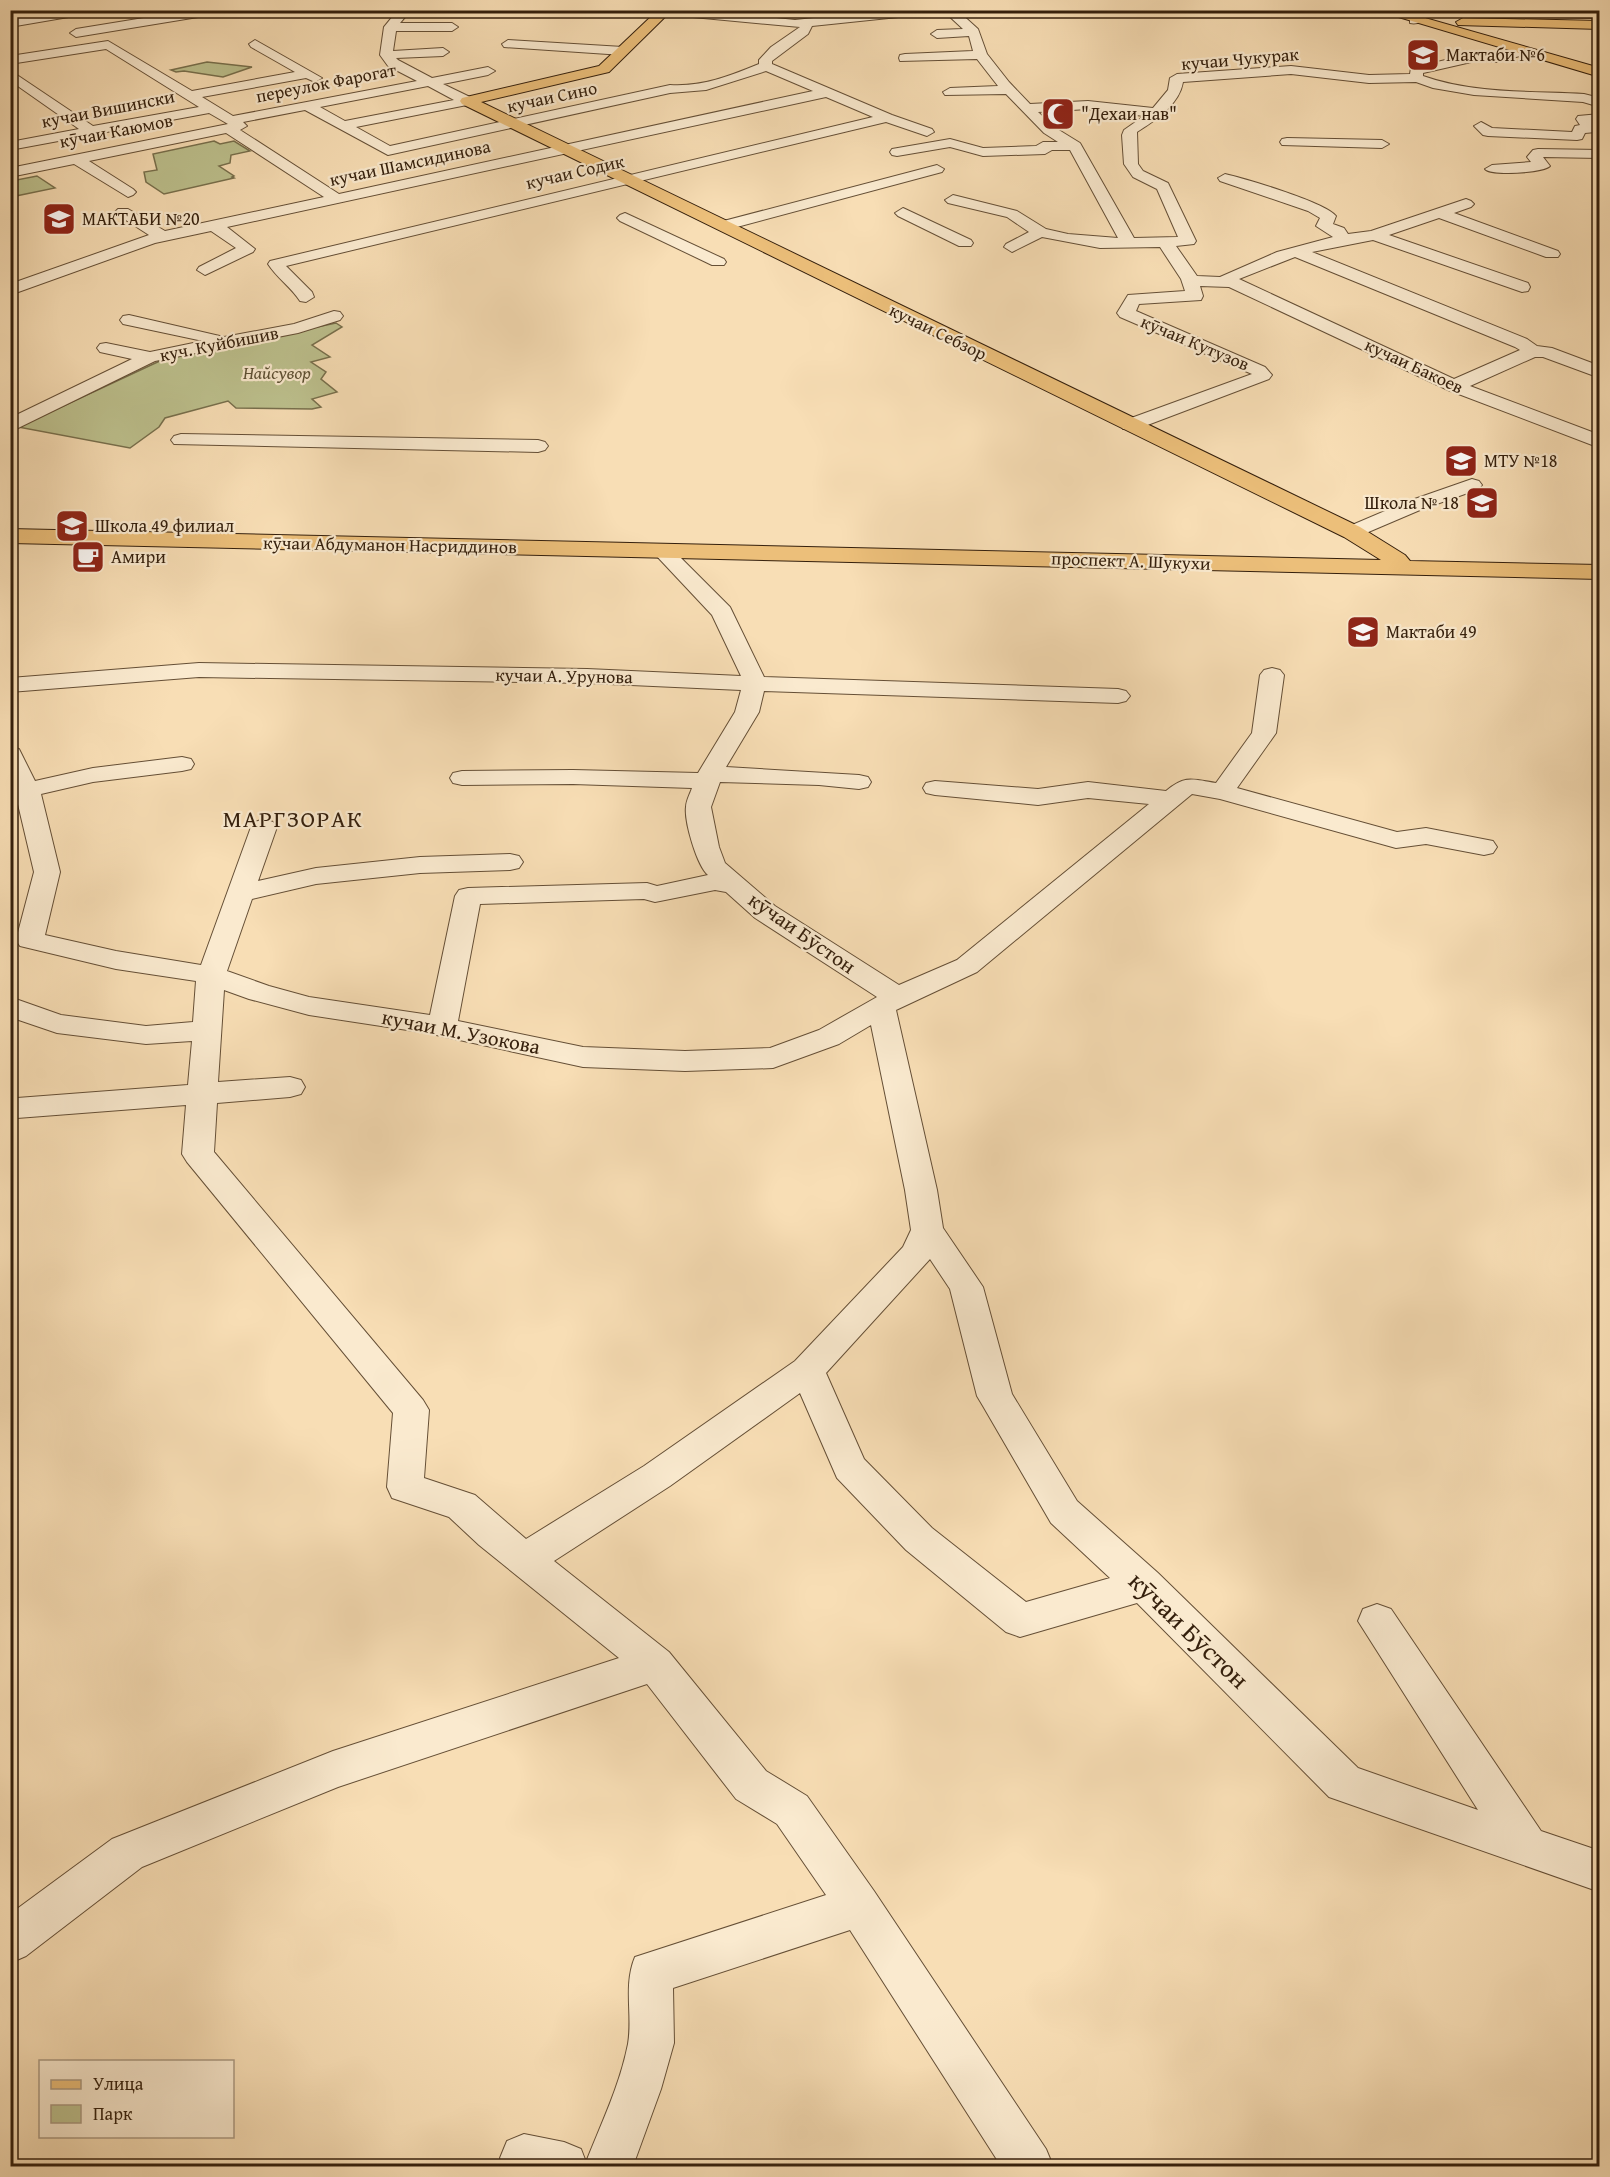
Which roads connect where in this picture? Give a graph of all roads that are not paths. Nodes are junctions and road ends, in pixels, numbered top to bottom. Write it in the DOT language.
graph roads {
  1 [pos="86,10"];
  2 [pos="405,10"];
  3 [pos="661,10"];
  4 [pos="928,10"];
  5 [pos="1381,10"];
  6 [pos="1396,10"];
  7 [pos="666,11"];
  8 [pos="969,11"];
  9 [pos="953,13"];
  10 [pos="194,14"];
  11 [pos="28,15"];
  12 [pos="1418,15"];
  13 [pos="10,23"];
  14 [pos="804,23"];
  15 [pos="1437,24"];
  16 [pos="1599,26"];
  17 [pos="390,27"];
  18 [pos="452,27"];
  19 [pos="1478,28"];
  20 [pos="974,32"];
  21 [pos="68,34"];
  22 [pos="937,34"];
  23 [pos="255,44"];
  24 [pos="508,44"];
  25 [pos="623,51"];
  26 [pos="1523,51"];
  27 [pos="443,52"];
  28 [pos="386,55"];
  29 [pos="981,55"];
  30 [pos="905,58"];
  31 [pos="10,60"];
  32 [pos="132,60"];
  33 [pos="109,63"];
  34 [pos="766,66"];
  35 [pos="488,71"];
  36 [pos="1599,71"];
  37 [pos="307,74"];
  38 [pos="40,75"];
  39 [pos="1417,78"];
  40 [pos="14,79"];
  41 [pos="427,82"];
  42 [pos="1570,82"];
  43 [pos="1009,90"];
  44 [pos="950,92"];
  45 [pos="824,93"];
  46 [pos="192,95"];
  47 [pos="349,97"];
  48 [pos="467,101"];
  49 [pos="1599,103"];
  50 [pos="306,105"];
  51 [pos="213,108"];
  52 [pos="1027,108"];
  53 [pos="1157,113"];
  54 [pos="887,118"];
  55 [pos="1599,118"];
  56 [pos="513,124"];
  57 [pos="230,125"];
  58 [pos="342,126"];
  59 [pos="1482,126"];
  60 [pos="90,131"];
  61 [pos="927,132"];
  62 [pos="1287,142"];
  63 [pos="1382,144"];
  64 [pos="10,146"];
  65 [pos="1075,146"];
  66 [pos="565,149"];
  67 [pos="897,152"];
  68 [pos="1599,154"];
  69 [pos="75,159"];
  70 [pos="1492,169"];
  71 [pos="937,170"];
  72 [pos="10,173"];
  73 [pos="1225,178"];
  74 [pos="627,180"];
  75 [pos="128,192"];
  76 [pos="337,199"];
  77 [pos="953,200"];
  78 [pos="1466,204"];
  79 [pos="123,212"];
  80 [pos="903,213"];
  81 [pos="1442,214"];
  82 [pos="625,218"];
  83 [pos="215,226"];
  84 [pos="722,226"];
  85 [pos="1040,232"];
  86 [pos="1374,235"];
  87 [pos="163,237"];
  88 [pos="1343,240"];
  89 [pos="1165,242"];
  90 [pos="965,243"];
  91 [pos="1129,243"];
  92 [pos="1012,247"];
  93 [pos="1296,251"];
  94 [pos="1552,254"];
  95 [pos="718,262"];
  96 [pos="205,270"];
  97 [pos="1189,279"];
  98 [pos="1232,282"];
  99 [pos="1522,287"];
  100 [pos="10,290"];
  101 [pos="304,292"];
  102 [pos="334,316"];
  103 [pos="129,320"];
  104 [pos="232,342"];
  105 [pos="106,348"];
  106 [pos="1533,351"];
  107 [pos="150,357"];
  108 [pos="1599,373"];
  109 [pos="1455,386"];
  110 [pos="10,426"];
  111 [pos="1130,426"];
  112 [pos="181,440"];
  113 [pos="1599,442"];
  114 [pos="538,446"];
  115 [pos="1472,485"];
  116 [pos="1352,532"];
  117 [pos="10,536"];
  118 [pos="662,550"];
  119 [pos="1404,569"];
  120 [pos="1599,572"];
  121 [pos="1272,675"];
  122 [pos="755,682"];
  123 [pos="10,685"];
  124 [pos="1118,696"];
  125 [pos="10,754"];
  126 [pos="183,764"];
  127 [pos="462,778"];
  128 [pos="709,778"];
  129 [pos="859,782"];
  130 [pos="935,788"];
  131 [pos="1222,792"];
  132 [pos="19,793"];
  133 [pos="1170,799"];
  134 [pos="264,827"];
  135 [pos="1484,847"];
  136 [pos="510,862"];
  137 [pos="734,885"];
  138 [pos="241,893"];
  139 [pos="27,927"];
  140 [pos="211,975"];
  141 [pos="889,1002"];
  142 [pos="10,1006"];
  143 [pos="442,1028"];
  144 [pos="207,1030"];
  145 [pos="290,1087"];
  146 [pos="202,1095"];
  147 [pos="17,1108"];
  148 [pos="927,1230"];
  149 [pos="807,1370"];
  150 [pos="525,1560"];
  151 [pos="1144,1585"];
  152 [pos="1377,1622"];
  153 [pos="655,1664"];
  154 [pos="1526,1846"];
  155 [pos="1599,1872"];
  156 [pos="859,1906"];
  157 [pos="10,1941"];
  158 [pos="609,2166"];
  159 [pos="1029,2166"];
  1 -- 11 [label="street"];
  2 -- 17 [label="street"];
  3 -- 7 [label="street"];
  4 -- 9 [label="street"];
  4 -- 14 [label="street"];
  5 -- 12 [label="main road"];
  6 -- 12 [label="main road"];
  7 -- 14 [label="street"];
  7 -- 25 [label="main road"];
  8 -- 9 [label="street"];
  9 -- 20 [label="street"];
  10 -- 21 [label="street"];
  11 -- 13 [label="street"];
  12 -- 15 [label="main road"];
  14 -- 34 [label="street"];
  15 -- 19 [label="main road"];
  15 -- 26 [label="main road"];
  16 -- 19 [label="main road"];
  17 -- 18 [label="street"];
  17 -- 28 [label="street"];
  19 -- 36 [label="main road"];
  20 -- 22 [label="street"];
  20 -- 29 [label="street"];
  23 -- 37 [label="street"];
  24 -- 25 [label="street"];
  25 -- 48 [label="main road"];
  26 -- 36 [label="main road"];
  26 -- 39 [label="street, кучаи Чукурак"];
  27 -- 28 [label="street"];
  28 -- 41 [label="street"];
  29 -- 30 [label="street"];
  29 -- 43 [label="street"];
  31 -- 32 [label="street"];
  32 -- 33 [label="street"];
  32 -- 46 [label="street"];
  34 -- 45 [label="street"];
  34 -- 56 [label="street, кучаи Сино"];
  35 -- 41 [label="street, переулок Фарогат"];
  36 -- 42 [label="street"];
  37 -- 46 [label="street"];
  37 -- 47 [label="street"];
  38 -- 40 [label="street"];
  39 -- 49 [label="street"];
  39 -- 53 [label="street, кучаи Чукурак"];
  40 -- 60 [label="street"];
  41 -- 47 [label="street, переулок Фарогат"];
  41 -- 48 [label="street"];
  43 -- 44 [label="street"];
  43 -- 52 [label="street"];
  45 -- 54 [label="street"];
  45 -- 66 [label="street, кучаи Шамсидинова"];
  46 -- 51 [label="street"];
  47 -- 50 [label="street, переулок Фарогат"];
  48 -- 56 [label="main road, кучаи Себзор"];
  48 -- 58 [label="street"];
  50 -- 57 [label="street, переулок Фарогат"];
  50 -- 58 [label="street"];
  51 -- 57 [label="street"];
  51 -- 60 [label="street, кучаи Вишински"];
  52 -- 53 [label="street"];
  52 -- 65 [label="street"];
  53 -- 89 [label="street, кучаи Чукурак"];
  54 -- 61 [label="street"];
  54 -- 74 [label="street, кучаи Содик"];
  55 -- 59 [label="street"];
  56 -- 58 [label="street, кучаи Сино"];
  56 -- 66 [label="main road, кучаи Себзор"];
  57 -- 69 [label="street, кӯчаи Каюмов"];
  57 -- 76 [label="street"];
  60 -- 64 [label="street, кучаи Вишински"];
  62 -- 63 [label="street"];
  65 -- 67 [label="street"];
  65 -- 91 [label="street"];
  66 -- 74 [label="main road, кучаи Себзор"];
  66 -- 76 [label="street, кучаи Шамсидинова"];
  68 -- 70 [label="street"];
  69 -- 72 [label="street, кӯчаи Каюмов"];
  69 -- 75 [label="street"];
  71 -- 84 [label="street"];
  73 -- 88 [label="street"];
  74 -- 84 [label="main road, кучаи Себзор"];
  74 -- 101 [label="street, кучаи Содик"];
  76 -- 83 [label="street, кучаи Шамсидинова"];
  77 -- 85 [label="street"];
  78 -- 81 [label="street"];
  79 -- 87 [label="street"];
  80 -- 90 [label="street"];
  81 -- 86 [label="street"];
  81 -- 94 [label="street"];
  82 -- 95 [label="street"];
  83 -- 87 [label="street, кучаи Шамсидинова"];
  83 -- 96 [label="street"];
  84 -- 111 [label="main road, кучаи Себзор"];
  85 -- 91 [label="street"];
  85 -- 92 [label="street"];
  86 -- 88 [label="street"];
  86 -- 99 [label="street"];
  87 -- 100 [label="street, кучаи Шамсидинова"];
  88 -- 93 [label="street"];
  89 -- 91 [label="street"];
  89 -- 97 [label="street"];
  93 -- 98 [label="street"];
  93 -- 106 [label="street"];
  97 -- 98 [label="street"];
  97 -- 111 [label="street, кӯчаи Кутузов"];
  98 -- 109 [label="street, кучаи Бакоев"];
  102 -- 104 [label="street, куч. Куйбишив"];
  103 -- 104 [label="street"];
  104 -- 107 [label="street, куч. Куйбишив"];
  105 -- 107 [label="street"];
  106 -- 108 [label="street"];
  106 -- 109 [label="street"];
  107 -- 110 [label="street, куч. Куйбишив"];
  109 -- 113 [label="street, кучаи Бакоев"];
  111 -- 116 [label="main road, кучаи Себзор"];
  112 -- 114 [label="street"];
  115 -- 116 [label="street"];
  116 -- 119 [label="main road, кучаи Себзор"];
  117 -- 118 [label="main road, кӯчаи Абдуманон Насриддинов"];
  118 -- 119 [label="main road, проспект А. Шукухи"];
  118 -- 122 [label="street"];
  119 -- 120 [label="main road, проспект А. Шукухи"];
  121 -- 131 [label="street"];
  122 -- 123 [label="street, кучаи А. Урунова"];
  122 -- 124 [label="street, кучаи А. Урунова"];
  122 -- 128 [label="street, кӯчаи Бӯстон"];
  125 -- 132 [label="street"];
  126 -- 132 [label="street"];
  127 -- 128 [label="street"];
  128 -- 129 [label="street"];
  128 -- 137 [label="street, кӯчаи Бӯстон"];
  130 -- 133 [label="street"];
  131 -- 133 [label="street"];
  131 -- 135 [label="street"];
  132 -- 139 [label="street"];
  133 -- 141 [label="street, кучаи М. Узокова"];
  134 -- 138 [label="street"];
  136 -- 138 [label="street"];
  137 -- 141 [label="street, кӯчаи Бӯстон"];
  137 -- 143 [label="street"];
  138 -- 140 [label="street"];
  139 -- 140 [label="street, кучаи М. Узокова"];
  140 -- 143 [label="street, кучаи М. Узокова"];
  140 -- 144 [label="street"];
  141 -- 143 [label="street, кучаи М. Узокова"];
  141 -- 148 [label="street"];
  142 -- 144 [label="street"];
  144 -- 146 [label="street"];
  145 -- 146 [label="street"];
  146 -- 147 [label="street"];
  146 -- 150 [label="street"];
  148 -- 149 [label="street"];
  148 -- 151 [label="street, кӯчаи Бӯстон"];
  149 -- 150 [label="street"];
  149 -- 151 [label="street"];
  150 -- 153 [label="street"];
  151 -- 154 [label="street, кӯчаи Бӯстон"];
  152 -- 154 [label="street"];
  153 -- 156 [label="street"];
  153 -- 157 [label="street"];
  154 -- 155 [label="street, кӯчаи Бӯстон"];
  156 -- 158 [label="street"];
  156 -- 159 [label="street"];
}
